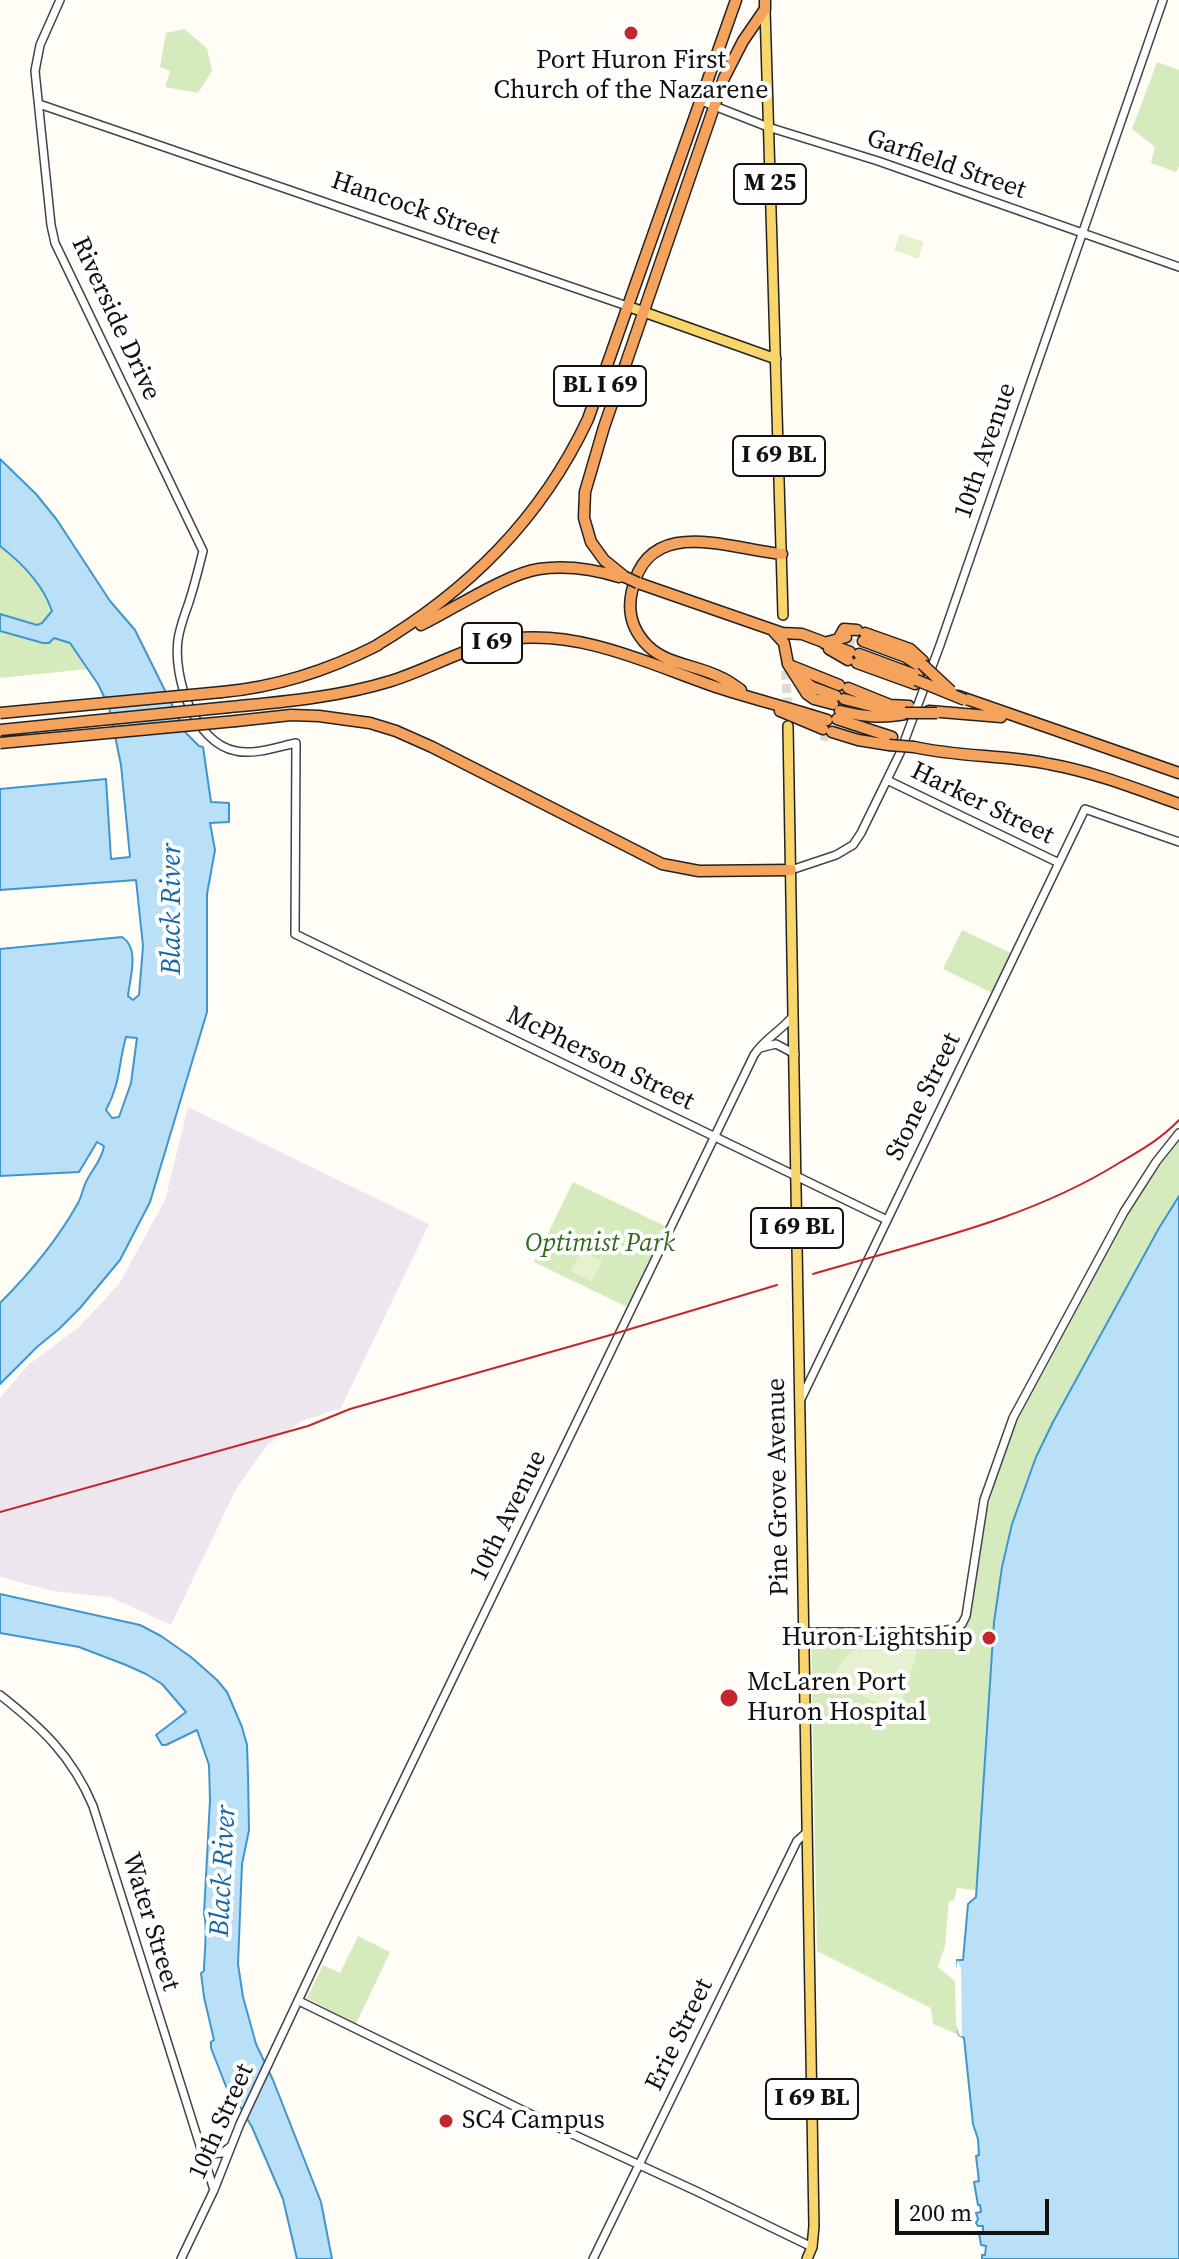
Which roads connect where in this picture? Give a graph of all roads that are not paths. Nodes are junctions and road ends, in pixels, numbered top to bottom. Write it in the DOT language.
graph roads {
  1 [pos="60,0"];
  2 [pos="736,0"];
  3 [pos="1163,0"];
  4 [pos="765,4"];
  5 [pos="699,100"];
  6 [pos="39,104"];
  7 [pos="714,106"];
  8 [pos="768,127"];
  9 [pos="1082,233"];
  10 [pos="1179,267"];
  11 [pos="627,306"];
  12 [pos="644,312"];
  13 [pos="776,359"];
  14 [pos="782,554"];
  15 [pos="625,578"];
  16 [pos="783,615"];
  17 [pos="769,628"];
  18 [pos="847,645"];
  19 [pos="374,647"];
  20 [pos="790,668"];
  21 [pos="920,672"];
  22 [pos="940,685"];
  23 [pos="768,704"];
  24 [pos="906,711"];
  25 [pos="0,712"];
  26 [pos="834,712"];
  27 [pos="1038,725"];
  28 [pos="788,726"];
  29 [pos="0,730"];
  30 [pos="891,741"];
  31 [pos="0,743"];
  32 [pos="927,750"];
  33 [pos="1179,773"];
  34 [pos="887,780"];
  35 [pos="1179,804"];
  36 [pos="1179,842"];
  37 [pos="1059,863"];
  38 [pos="791,870"];
  39 [pos="295,934"];
  40 [pos="793,1016"];
  41 [pos="758,1049"];
  42 [pos="795,1054"];
  43 [pos="1179,1133"];
  44 [pos="714,1137"];
  45 [pos="796,1176"];
  46 [pos="887,1220"];
  47 [pos="800,1403"];
  48 [pos="804,1632"];
  49 [pos="0,1695"];
  50 [pos="807,1832"];
  51 [pos="299,2001"];
  52 [pos="198,2144"];
  53 [pos="232,2145"];
  54 [pos="639,2165"];
  55 [pos="214,2190"];
  56 [pos="812,2247"];
  57 [pos="181,2259"];
  58 [pos="593,2259"];
  59 [pos="807,2259"];
  1 -- 6 [label="street, Riverside Drive"];
  2 -- 5 [label="highway"];
  3 -- 9 [label="street, 10th Avenue"];
  4 -- 7 [label="highway"];
  4 -- 8 [label="main road, M 25"];
  5 -- 7 [label="street, Garfield Street"];
  5 -- 11 [label="highway"];
  6 -- 11 [label="street, Hancock Street"];
  6 -- 39 [label="street, Riverside Drive"];
  7 -- 8 [label="street, Garfield Street"];
  7 -- 12 [label="highway"];
  8 -- 9 [label="street, Garfield Street"];
  8 -- 13 [label="main road, M 25"];
  9 -- 10 [label="street, Garfield Street"];
  9 -- 34 [label="street, 10th Avenue"];
  11 -- 12 [label="main road, Hancock Street"];
  11 -- 19 [label="highway, BL I 69"];
  12 -- 13 [label="main road, Hancock Street"];
  12 -- 15 [label="highway"];
  13 -- 14 [label="main road, I 69 BL"];
  14 -- 16 [label="main road, I 69 BL"];
  14 -- 23 [label="highway"];
  15 -- 17 [label="highway, I 69, bridge"];
  15 -- 19 [label="highway, I 69"];
  17 -- 18 [label="highway, I 69"];
  17 -- 20 [label="highway, I 69"];
  18 -- 21 [label="highway, I 69"];
  18 -- 21 [label="highway, I 69"];
  19 -- 25 [label="highway, I 69, bridge"];
  20 -- 26 [label="highway, I 69"];
  20 -- 26 [label="highway, I 69"];
  21 -- 22 [label="highway, I 69, bridge"];
  21 -- 22 [label="highway, I 69, bridge"];
  22 -- 27 [label="highway, I 69, bridge"];
  23 -- 26 [label="highway, I 69"];
  23 -- 26 [label="highway"];
  23 -- 29 [label="highway, I 69, bridge"];
  24 -- 26 [label="highway, I 69"];
  24 -- 26 [label="highway, I 69"];
  24 -- 27 [label="highway, I 69, bridge"];
  26 -- 30 [label="highway, I 69"];
  26 -- 30 [label="highway"];
  27 -- 33 [label="highway, I 69"];
  28 -- 38 [label="main road, Pine Grove Avenue / I 69 BL"];
  30 -- 32 [label="highway, bridge"];
  30 -- 32 [label="highway, I 69, bridge"];
  31 -- 38 [label="highway, bridge"];
  32 -- 35 [label="highway, I 69"];
  34 -- 37 [label="street, Harker Street"];
  34 -- 38 [label="street, 10th Avenue"];
  36 -- 37 [label="street, Stone Street"];
  37 -- 46 [label="street, Stone Street"];
  38 -- 40 [label="main road, Pine Grove Avenue / I 69 BL"];
  39 -- 44 [label="street, McPherson Street"];
  40 -- 41 [label="street, 10th Avenue"];
  40 -- 42 [label="main road, Pine Grove Avenue / I 69 BL"];
  41 -- 42 [label="street"];
  41 -- 44 [label="street, 10th Avenue"];
  42 -- 45 [label="main road, Pine Grove Avenue / I 69 BL"];
  43 -- 48 [label="street"];
  44 -- 45 [label="street, McPherson Street"];
  44 -- 51 [label="street, 10th Avenue"];
  45 -- 46 [label="street, McPherson Street"];
  45 -- 47 [label="main road, Pine Grove Avenue / I 69 BL"];
  46 -- 47 [label="street, Stone Street"];
  47 -- 48 [label="main road, Pine Grove Avenue / I 69 BL"];
  48 -- 50 [label="main road, Pine Grove Avenue / I 69 BL"];
  49 -- 52 [label="street, Water Street"];
  50 -- 54 [label="street, Erie Street"];
  50 -- 56 [label="main road, Pine Grove Avenue / I 69 BL"];
  51 -- 53 [label="street, 10th Street"];
  51 -- 54 [label="street"];
  52 -- 53 [label="street"];
  52 -- 55 [label="street, Water Street"];
  53 -- 55 [label="street, 10th Street"];
  54 -- 56 [label="street"];
  54 -- 58 [label="street, Erie Street"];
  55 -- 57 [label="street, 10th Street"];
  56 -- 59 [label="main road, I 69 BL"];
}
